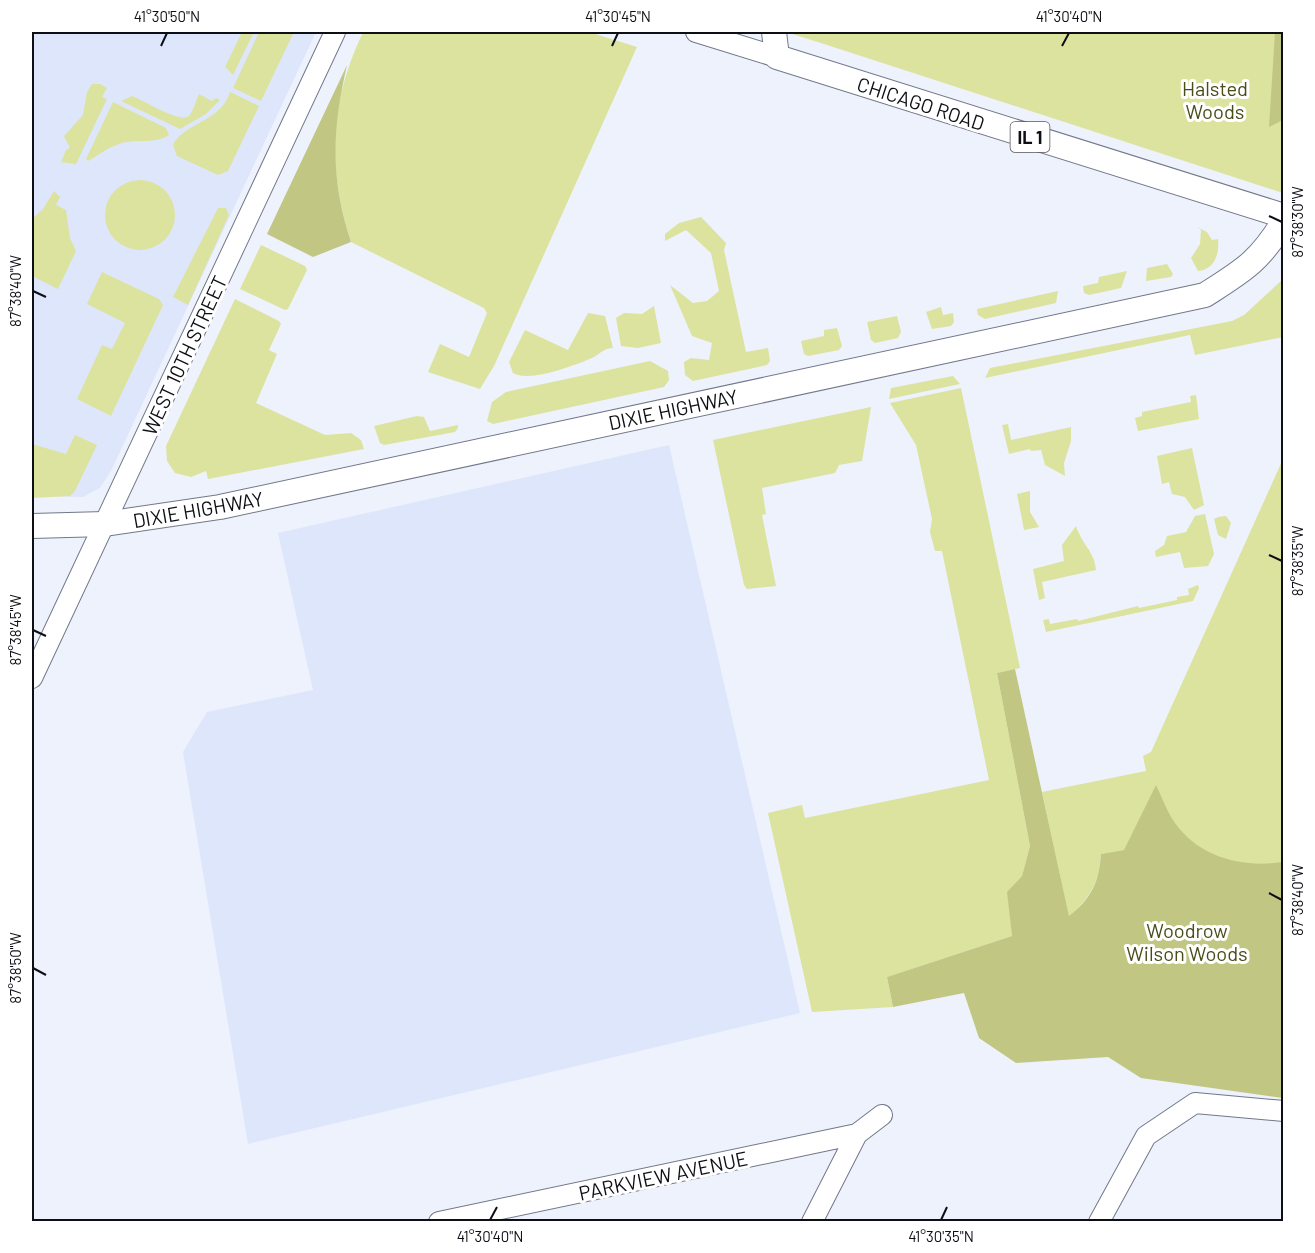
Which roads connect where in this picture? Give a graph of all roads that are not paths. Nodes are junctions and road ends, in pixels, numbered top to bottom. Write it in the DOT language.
graph roads {
  1 [pos="335,32"];
  2 [pos="696,32"];
  3 [pos="774,32"];
  4 [pos="777,57"];
  5 [pos="1284,216"];
  6 [pos="1284,222"];
  7 [pos="105,524"];
  8 [pos="32,526"];
  9 [pos="32,678"];
  10 [pos="1284,1111"];
  11 [pos="882,1114"];
  12 [pos="857,1134"];
  13 [pos="439,1221"];
  14 [pos="812,1221"];
  15 [pos="1100,1221"];
  1 -- 7 [label="street, WEST 10TH STREET"];
  2 -- 4 [label="street, CHICAGO ROAD"];
  3 -- 4 [label="main road"];
  4 -- 5 [label="main road, CHICAGO ROAD / IL 1"];
  6 -- 7 [label="main road, DIXIE HIGHWAY"];
  7 -- 8 [label="main road, DIXIE HIGHWAY"];
  7 -- 9 [label="street, WEST 10TH STREET"];
  10 -- 15 [label="street"];
  11 -- 12 [label="street, PARKVIEW AVENUE"];
  12 -- 13 [label="street, PARKVIEW AVENUE"];
  12 -- 14 [label="street"];
}
